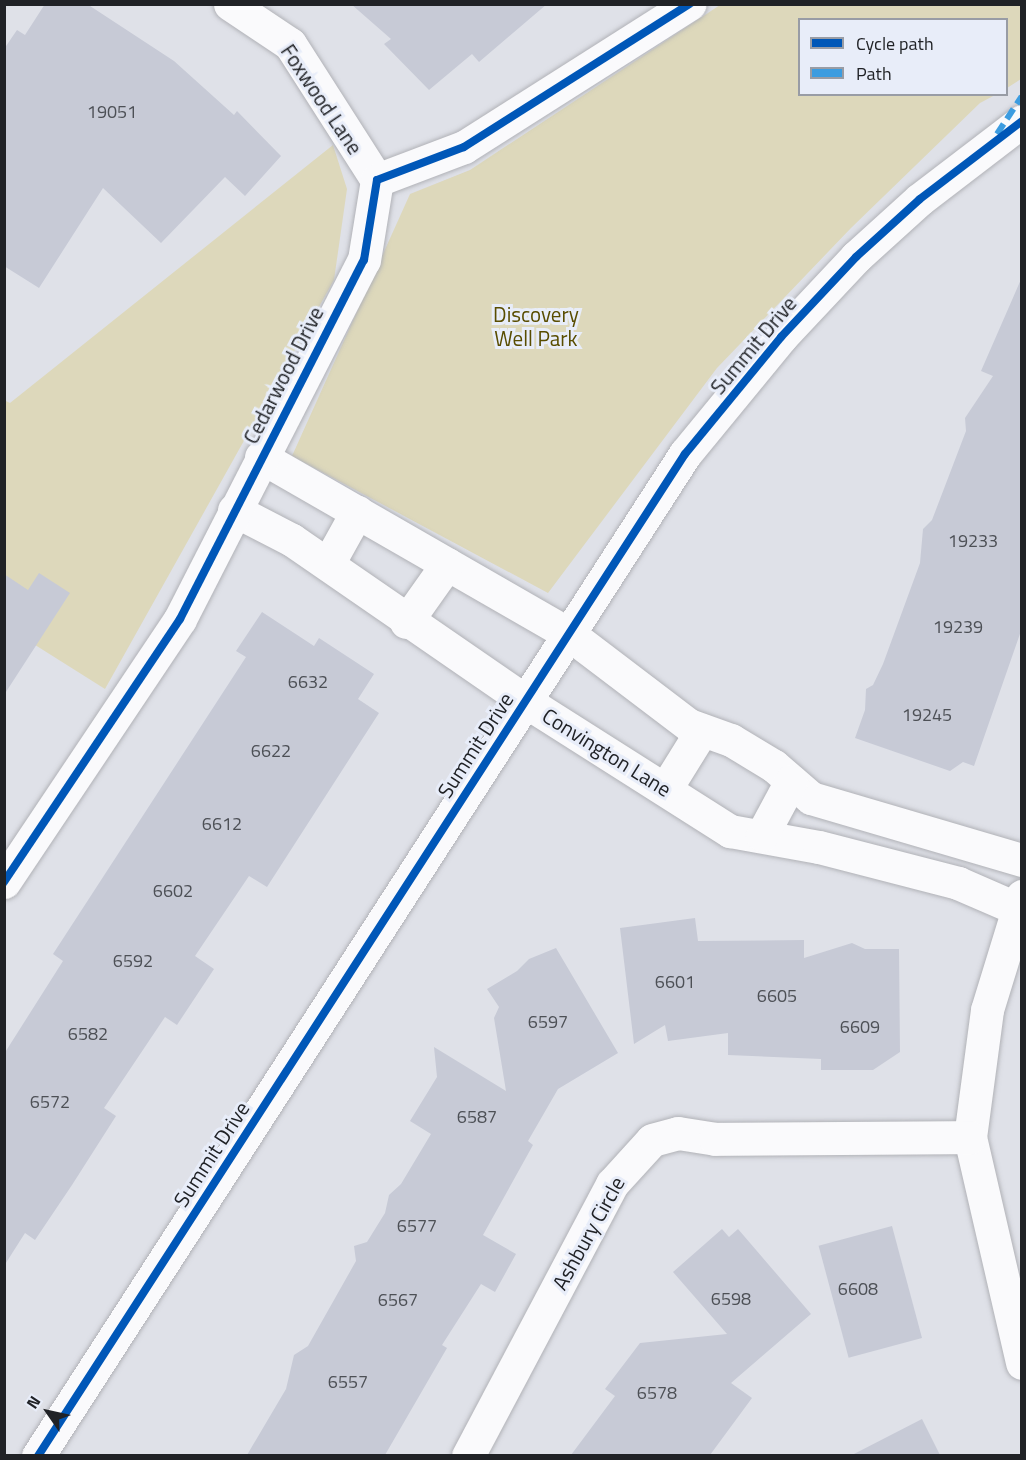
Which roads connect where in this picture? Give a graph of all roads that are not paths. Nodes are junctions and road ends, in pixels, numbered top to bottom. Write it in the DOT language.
graph roads {
  1 [pos="230,4"];
  2 [pos="689,4"];
  3 [pos="1022,122"];
  4 [pos="377,180"];
  5 [pos="261,457"];
  6 [pos="234,510"];
  7 [pos="357,512"];
  8 [pos="328,564"];
  9 [pos="447,564"];
  10 [pos="406,622"];
  11 [pos="569,634"];
  12 [pos="525,701"];
  13 [pos="702,730"];
  14 [pos="791,781"];
  15 [pos="666,788"];
  16 [pos="762,835"];
  17 [pos="1022,860"];
  18 [pos="4,882"];
  19 [pos="1020,902"];
  20 [pos="970,1137"];
  21 [pos="1022,1363"];
  22 [pos="38,1455"];
  23 [pos="468,1455"];
  1 -- 4 [label="street, Foxwood Lane"];
  2 -- 4 [label="street"];
  3 -- 11 [label="street, Summit Drive"];
  4 -- 5 [label="street, Cedarwood Drive"];
  5 -- 6 [label="street, Cedarwood Drive"];
  5 -- 7 [label="street"];
  6 -- 8 [label="street, Convington Lane"];
  6 -- 18 [label="street, Cedarwood Drive"];
  7 -- 8 [label="street"];
  7 -- 9 [label="street"];
  8 -- 10 [label="street, Convington Lane"];
  9 -- 10 [label="street"];
  9 -- 11 [label="street"];
  10 -- 12 [label="street, Convington Lane"];
  11 -- 12 [label="street, Summit Drive"];
  11 -- 13 [label="street"];
  12 -- 15 [label="street, Convington Lane"];
  12 -- 22 [label="street, Summit Drive"];
  13 -- 14 [label="street"];
  13 -- 15 [label="street"];
  14 -- 16 [label="street"];
  14 -- 17 [label="street"];
  15 -- 16 [label="street, Convington Lane"];
  16 -- 19 [label="street, Convington Lane"];
  19 -- 20 [label="street"];
  20 -- 21 [label="street"];
  20 -- 23 [label="street, Ashbury Circle"];
}
